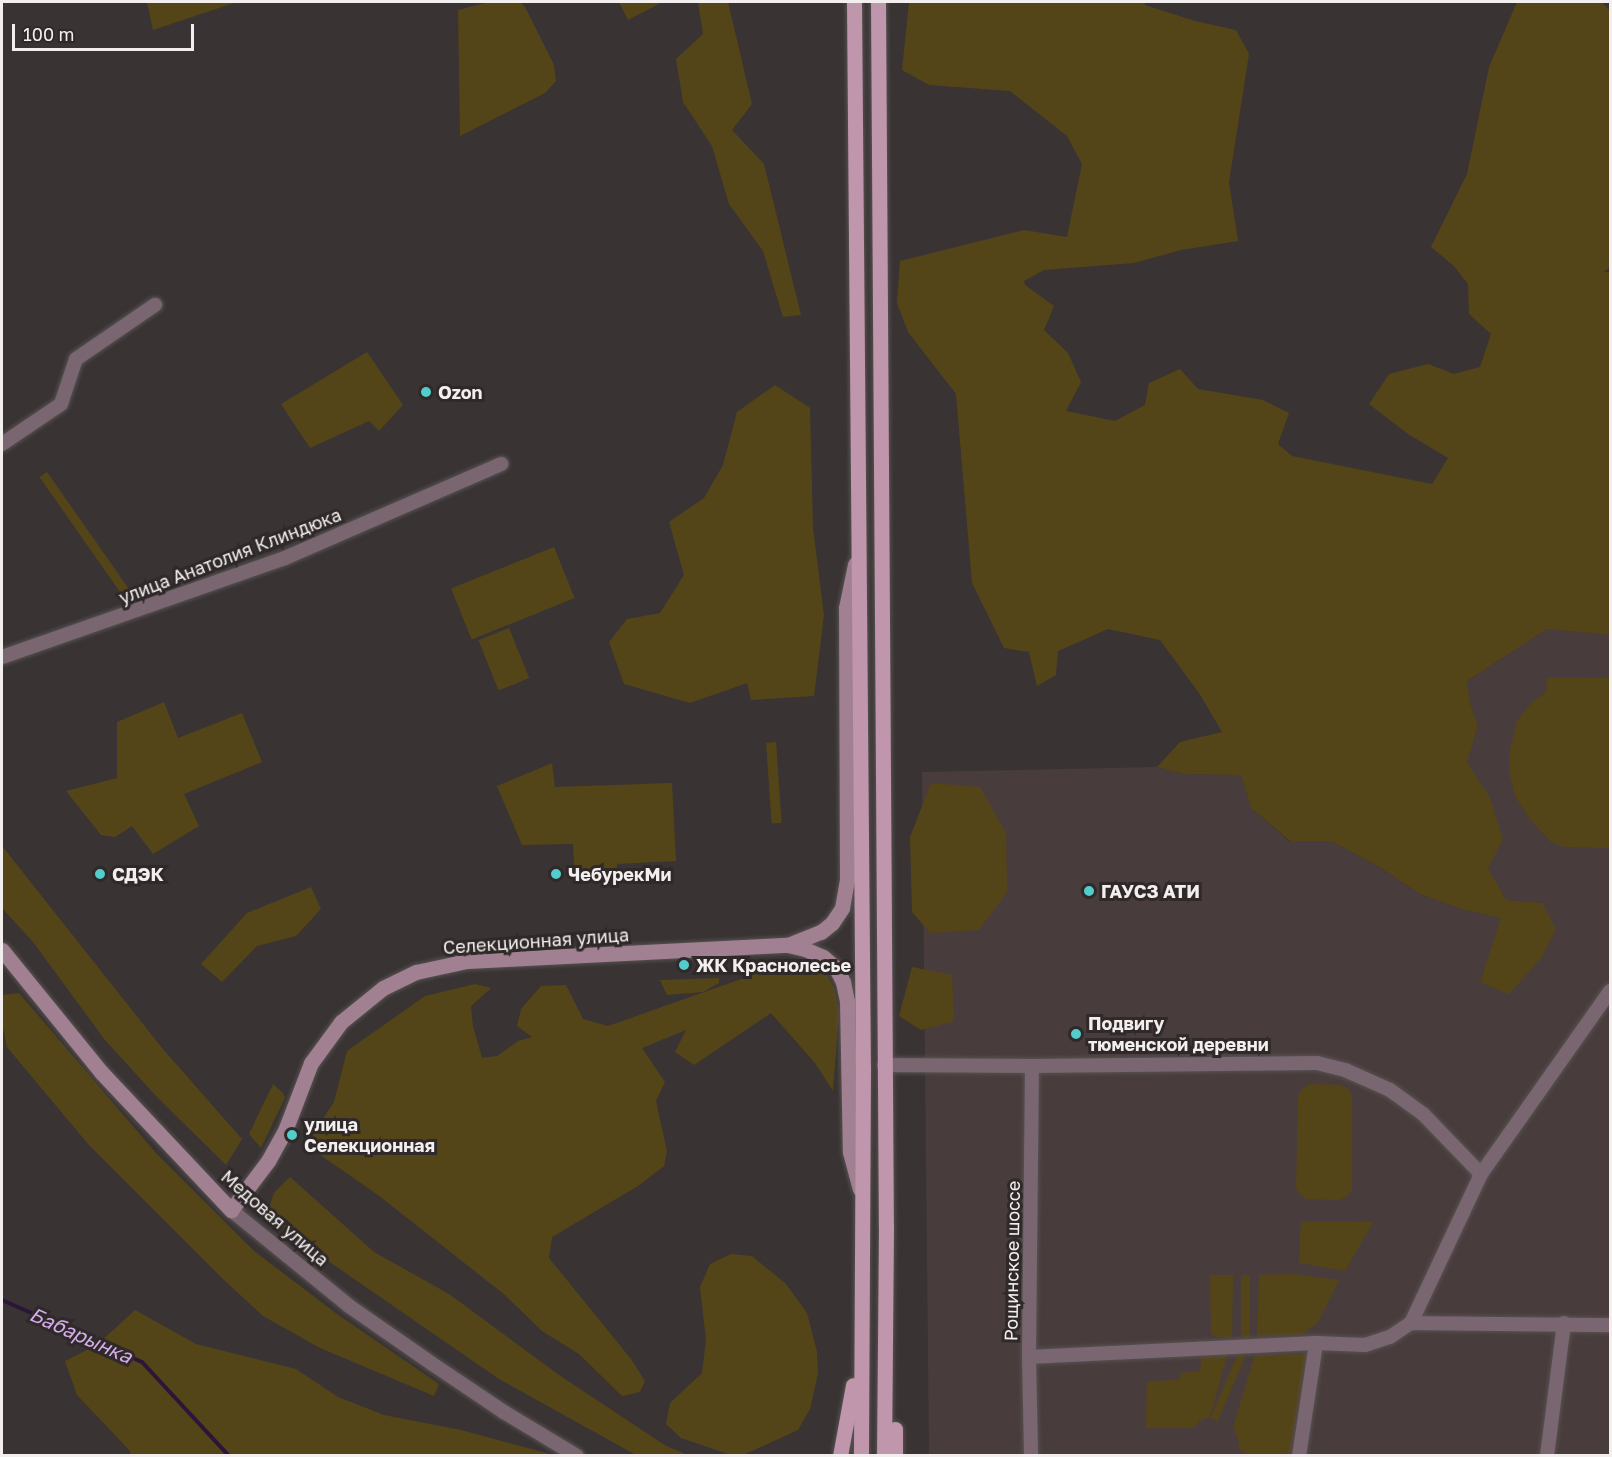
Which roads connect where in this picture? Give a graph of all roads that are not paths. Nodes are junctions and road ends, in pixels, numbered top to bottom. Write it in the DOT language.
graph roads {
  1 [pos="854,2"];
  2 [pos="878,2"];
  3 [pos="155,305"];
  4 [pos="2,444"];
  5 [pos="501,464"];
  6 [pos="859,546"];
  7 [pos="2,657"];
  8 [pos="788,945"];
  9 [pos="2,950"];
  10 [pos="1611,991"];
  11 [pos="884,1065"];
  12 [pos="1032,1066"];
  13 [pos="1481,1174"];
  14 [pos="863,1202"];
  15 [pos="231,1210"];
  16 [pos="886,1228"];
  17 [pos="1411,1323"];
  18 [pos="1564,1323"];
  19 [pos="1611,1325"];
  20 [pos="1316,1343"];
  21 [pos="1029,1357"];
  22 [pos="577,1455"];
  23 [pos="840,1455"];
  24 [pos="861,1455"];
  25 [pos="884,1455"];
  26 [pos="895,1455"];
  27 [pos="1031,1455"];
  28 [pos="1299,1455"];
  29 [pos="1547,1455"];
  1 -- 6 [label="main road"];
  2 -- 11 [label="main road"];
  3 -- 4 [label="street"];
  5 -- 7 [label="street, улица Анатолия Клиндюка"];
  6 -- 8 [label="street"];
  6 -- 14 [label="main road"];
  8 -- 14 [label="street"];
  8 -- 15 [label="street, Селекционная улица"];
  9 -- 15 [label="street, Медовая улица"];
  10 -- 13 [label="street"];
  11 -- 12 [label="street"];
  11 -- 16 [label="main road"];
  12 -- 13 [label="street"];
  12 -- 21 [label="street, Рощинское шоссе"];
  13 -- 17 [label="street"];
  14 -- 23 [label="main road"];
  14 -- 24 [label="main road"];
  15 -- 22 [label="street, Медовая улица"];
  16 -- 25 [label="main road"];
  16 -- 26 [label="main road"];
  17 -- 18 [label="street"];
  17 -- 20 [label="street"];
  18 -- 19 [label="street"];
  18 -- 29 [label="street"];
  20 -- 21 [label="street"];
  20 -- 28 [label="street"];
  21 -- 27 [label="street, Рощинское шоссе"];
}
